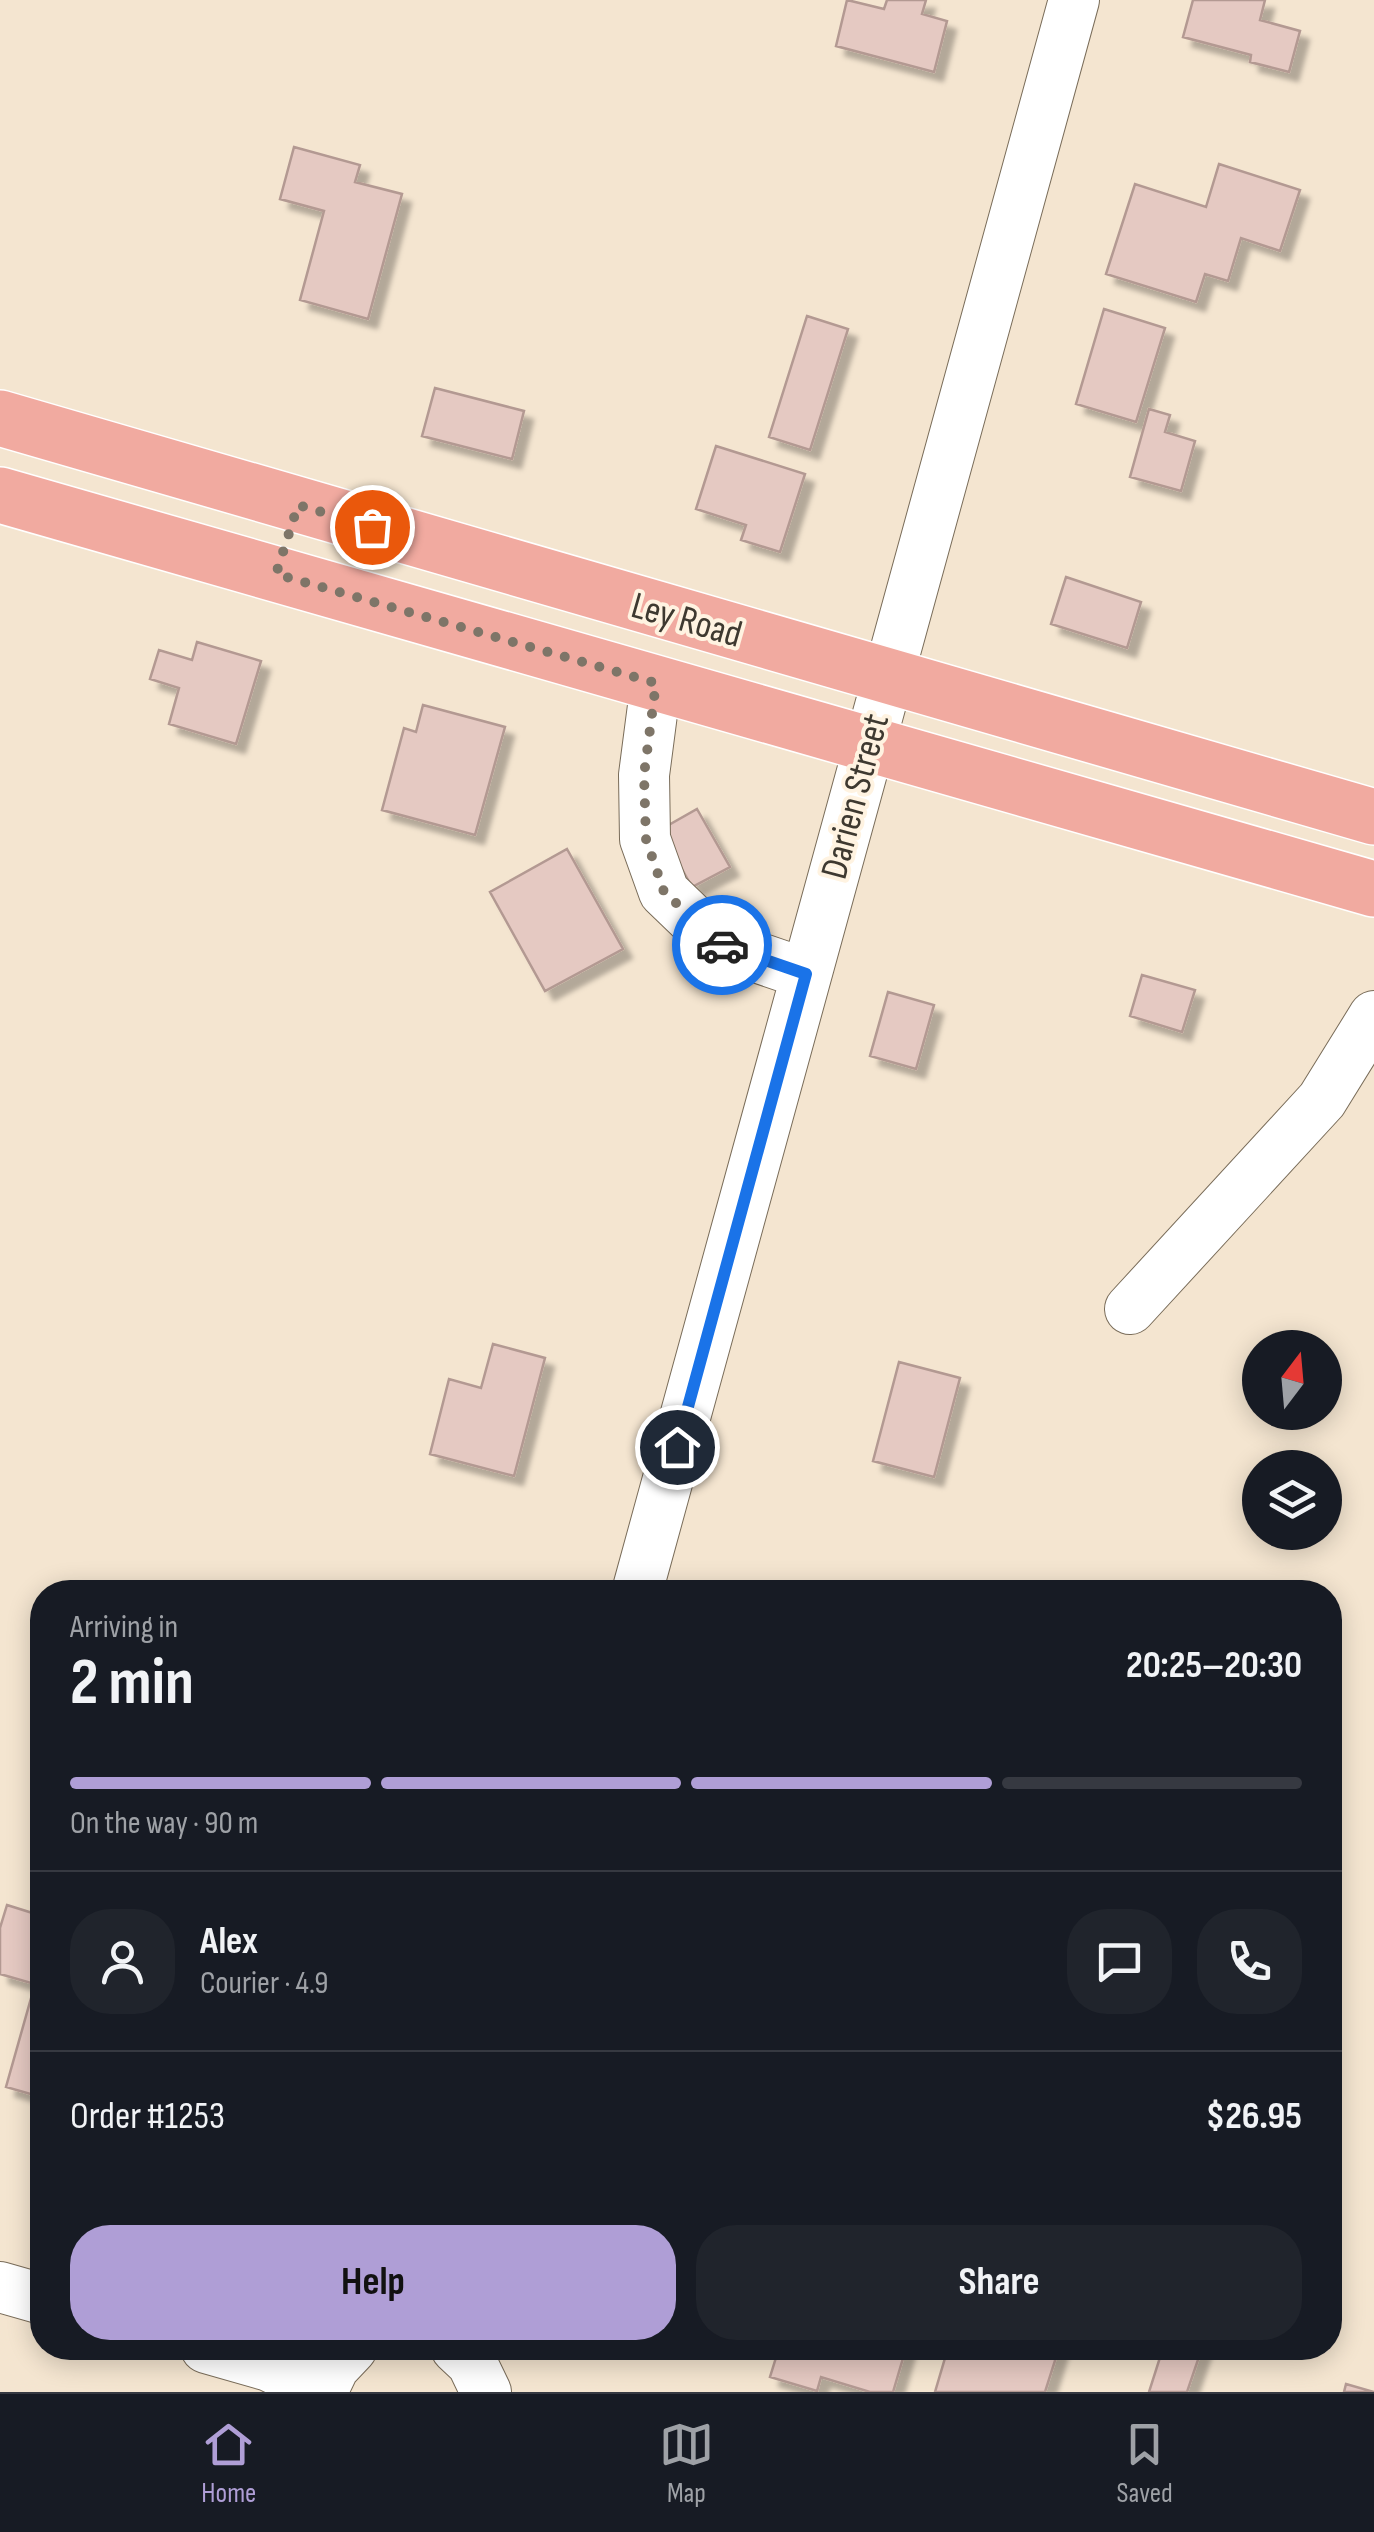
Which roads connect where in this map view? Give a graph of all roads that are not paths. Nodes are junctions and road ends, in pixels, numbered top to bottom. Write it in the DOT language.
graph roads {
  1 [pos="1074,0"];
  2 [pos="0,418"];
  3 [pos="0,495"];
  4 [pos="298,505"];
  5 [pos="276,574"];
  6 [pos="886,677"];
  7 [pos="656,683"];
  8 [pos="868,744"];
  9 [pos="1374,818"];
  10 [pos="1374,889"];
  11 [pos="806,974"];
  12 [pos="1374,1016"];
  13 [pos="1130,1309"];
  14 [pos="640,1580"];
  15 [pos="0,2287"];
  16 [pos="30,2296"];
  17 [pos="248,2360"];
  18 [pos="341,2360"];
  19 [pos="469,2360"];
  20 [pos="322,2392"];
  21 [pos="486,2392"];
  1 -- 6 [label="street, Darien Street"];
  2 -- 4 [label="main road, Ley Road"];
  3 -- 5 [label="main road, Ley Road"];
  4 -- 5 [label="main road"];
  4 -- 6 [label="main road, Ley Road"];
  5 -- 7 [label="main road, Ley Road"];
  6 -- 8 [label="street, Darien Street"];
  6 -- 9 [label="main road, Ley Road"];
  7 -- 8 [label="main road, Ley Road"];
  7 -- 11 [label="street"];
  8 -- 10 [label="main road, Ley Road"];
  8 -- 11 [label="street, Darien Street"];
  11 -- 14 [label="street, Darien Street"];
  12 -- 13 [label="street"];
  15 -- 16 [label="street"];
  17 -- 20 [label="street"];
  18 -- 20 [label="street"];
  19 -- 21 [label="street"];
}
